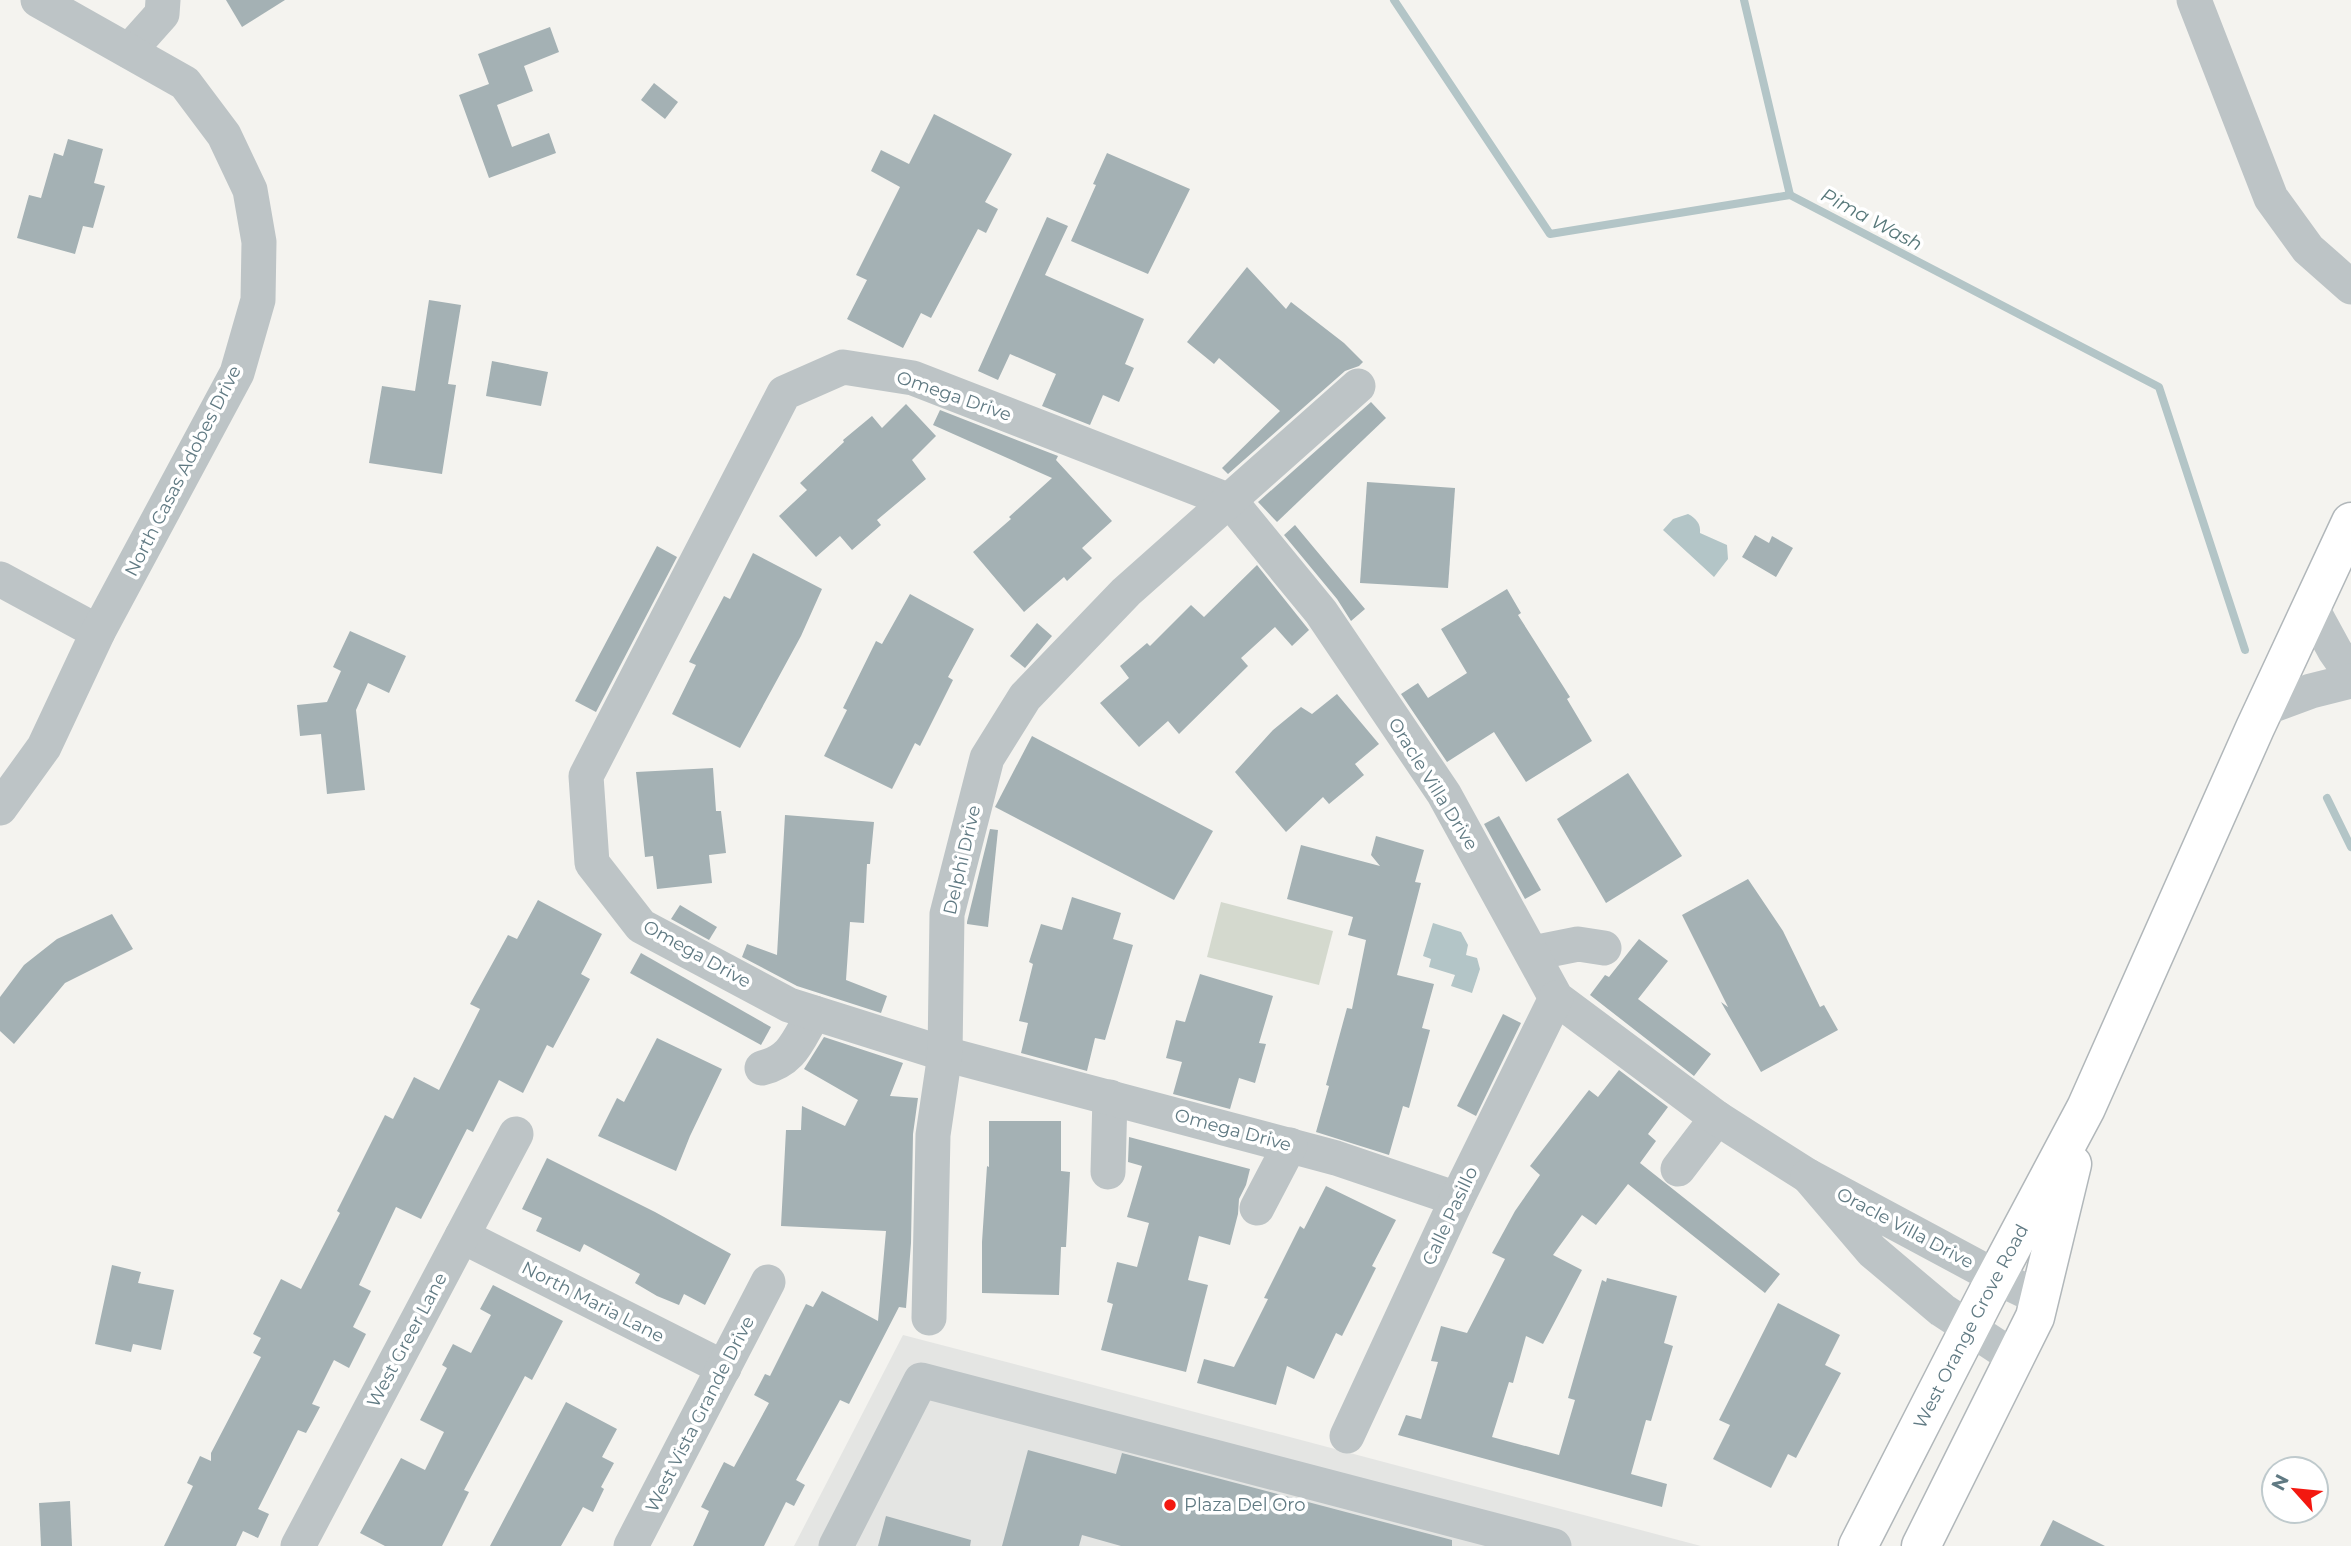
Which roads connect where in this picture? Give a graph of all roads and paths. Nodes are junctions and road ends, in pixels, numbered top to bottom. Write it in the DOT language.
graph roads {
  1 [pos="163,0"];
  2 [pos="2194,0"];
  3 [pos="53,4"];
  4 [pos="129,51"];
  5 [pos="2351,287"];
  6 [pos="1358,386"];
  7 [pos="1037,426"];
  8 [pos="1230,501"];
  9 [pos="2351,522"];
  10 [pos="0,579"];
  11 [pos="2311,607"];
  12 [pos="98,632"];
  13 [pos="2351,674"];
  14 [pos="2351,681"];
  15 [pos="2265,708"];
  16 [pos="0,808"];
  17 [pos="1604,948"];
  18 [pos="1533,953"];
  19 [pos="1556,998"];
  20 [pos="814,1013"];
  21 [pos="945,1054"];
  22 [pos="762,1068"];
  23 [pos="1110,1097"];
  24 [pos="2086,1108"];
  25 [pos="1717,1118"];
  26 [pos="516,1134"];
  27 [pos="1290,1145"];
  28 [pos="1678,1169"];
  29 [pos="1108,1172"];
  30 [pos="1808,1176"];
  31 [pos="1457,1199"];
  32 [pos="1257,1208"];
  33 [pos="462,1236"];
  34 [pos="1996,1277"];
  35 [pos="768,1282"];
  36 [pos="2040,1298"];
  37 [pos="929,1318"];
  38 [pos="1970,1328"];
  39 [pos="2015,1358"];
  40 [pos="724,1368"];
  41 [pos="1347,1436"];
  42 [pos="298,1546"];
  43 [pos="631,1546"];
  44 [pos="836,1546"];
  45 [pos="1554,1546"];
  46 [pos="1858,1546"];
  47 [pos="1920,1546"];
  1 -- 4 [label="street"];
  2 -- 5 [label="street"];
  3 -- 4 [label="street, North Casas Adobes Drive"];
  4 -- 12 [label="street, North Casas Adobes Drive"];
  6 -- 8 [label="street, Delphi Drive"];
  7 -- 8 [label="street, Oracle Villa Drive"];
  7 -- 20 [label="street, Omega Drive"];
  8 -- 18 [label="street, Oracle Villa Drive"];
  8 -- 21 [label="street, Delphi Drive"];
  9 -- 11 [label="main road, West Orange Grove Road"];
  10 -- 12 [label="street"];
  11 -- 13 [label="street"];
  11 -- 15 [label="main road, West Orange Grove Road"];
  12 -- 16 [label="street, North Casas Adobes Drive"];
  14 -- 15 [label="street"];
  15 -- 24 [label="main road, West Orange Grove Road"];
  17 -- 18 [label="street"];
  18 -- 19 [label="street, Oracle Villa Drive"];
  19 -- 25 [label="street, Oracle Villa Drive"];
  19 -- 31 [label="street, Calle Pasillo"];
  20 -- 21 [label="street, Omega Drive"];
  20 -- 22 [label="street"];
  21 -- 23 [label="street, Omega Drive"];
  21 -- 37 [label="street, Delphi Drive"];
  23 -- 27 [label="street, Omega Drive"];
  23 -- 29 [label="street"];
  24 -- 34 [label="main road, West Orange Grove Road"];
  24 -- 36 [label="main road, West Orange Grove Road"];
  25 -- 28 [label="street"];
  25 -- 30 [label="street, Oracle Villa Drive"];
  26 -- 33 [label="street, West Greer Lane"];
  27 -- 31 [label="street, Omega Drive"];
  27 -- 32 [label="street"];
  30 -- 34 [label="street, Oracle Villa Drive"];
  30 -- 38 [label="street, Oracle Villa Drive"];
  31 -- 41 [label="street, Calle Pasillo"];
  33 -- 40 [label="street, North Maria Lane"];
  33 -- 42 [label="street, West Greer Lane"];
  34 -- 36 [label="street, Oracle Villa Drive"];
  34 -- 38 [label="main road, West Orange Grove Road"];
  35 -- 40 [label="street, West Vista Grande Drive"];
  36 -- 39 [label="main road, West Orange Grove Road"];
  38 -- 39 [label="street, Oracle Villa Drive"];
  38 -- 46 [label="main road, West Orange Grove Road"];
  39 -- 47 [label="main road, West Orange Grove Road"];
  40 -- 43 [label="street, West Vista Grande Drive"];
  44 -- 45 [label="street"];
}
